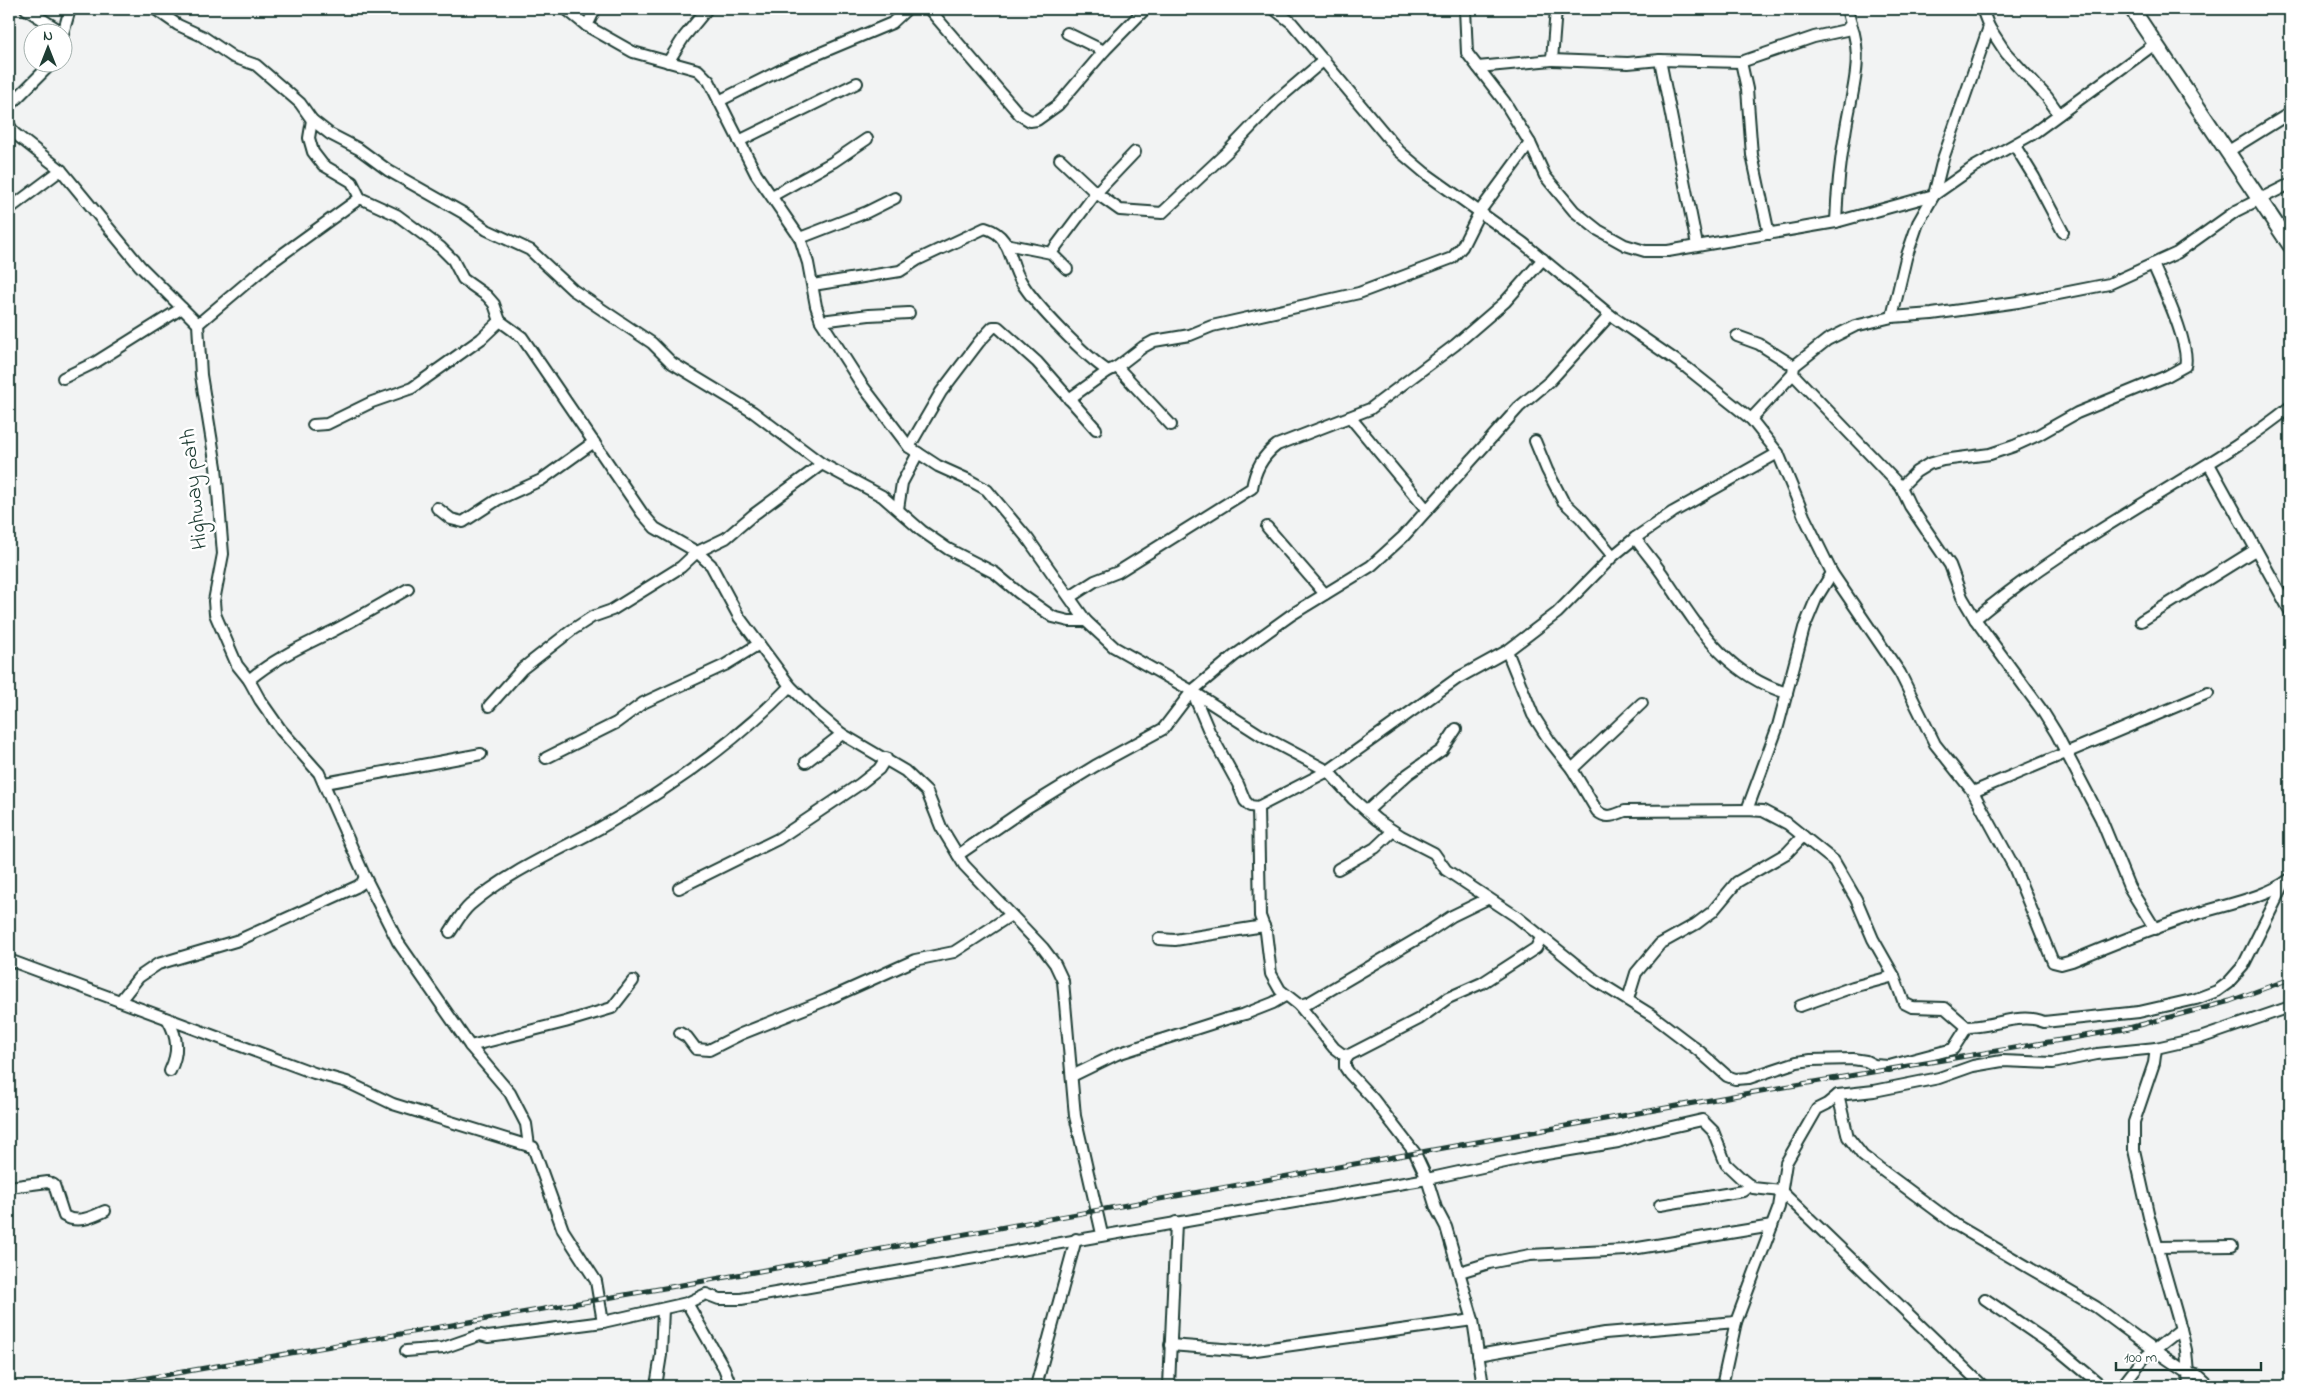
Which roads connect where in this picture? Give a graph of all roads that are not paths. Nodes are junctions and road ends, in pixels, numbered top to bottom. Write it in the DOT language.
graph roads {
  1 [pos="26,9"];
  2 [pos="70,9"];
  3 [pos="155,9"];
  4 [pos="566,9"];
  5 [pos="596,9"];
  6 [pos="707,9"];
  7 [pos="907,9"];
  8 [pos="928,9"];
  9 [pos="1145,9"];
  10 [pos="1274,9"];
  11 [pos="1465,9"];
  12 [pos="1556,9"];
  13 [pos="1847,9"];
  14 [pos="1982,9"];
  15 [pos="2132,9"];
  16 [pos="45,22"];
  17 [pos="66,22"];
  18 [pos="1852,24"];
  19 [pos="587,26"];
  20 [pos="1989,27"];
  21 [pos="1067,33"];
  22 [pos="2156,43"];
  23 [pos="1104,51"];
  24 [pos="1324,60"];
  25 [pos="1552,60"];
  26 [pos="1660,60"];
  27 [pos="668,62"];
  28 [pos="1741,62"];
  29 [pos="1478,67"];
  30 [pos="43,72"];
  31 [pos="857,83"];
  32 [pos="719,101"];
  33 [pos="10,103"];
  34 [pos="2290,113"];
  35 [pos="2059,114"];
  36 [pos="312,120"];
  37 [pos="9,125"];
  38 [pos="867,138"];
  39 [pos="739,142"];
  40 [pos="1530,143"];
  41 [pos="2015,146"];
  42 [pos="1135,152"];
  43 [pos="2227,152"];
  44 [pos="1060,159"];
  45 [pos="61,170"];
  46 [pos="2290,184"];
  47 [pos="1096,193"];
  48 [pos="1934,195"];
  49 [pos="772,196"];
  50 [pos="360,198"];
  51 [pos="895,198"];
  52 [pos="2259,200"];
  53 [pos="9,209"];
  54 [pos="1480,211"];
  55 [pos="1836,222"];
  56 [pos="2064,232"];
  57 [pos="1769,234"];
  58 [pos="800,238"];
  59 [pos="1006,244"];
  60 [pos="1697,245"];
  61 [pos="2290,245"];
  62 [pos="1052,253"];
  63 [pos="1543,259"];
  64 [pos="2153,264"];
  65 [pos="1066,270"];
  66 [pos="813,285"];
  67 [pos="182,308"];
  68 [pos="909,313"];
  69 [pos="1610,315"];
  70 [pos="1892,317"];
  71 [pos="500,321"];
  72 [pos="821,321"];
  73 [pos="198,324"];
  74 [pos="1737,336"];
  75 [pos="1113,369"];
  76 [pos="1794,370"];
  77 [pos="63,378"];
  78 [pos="1070,399"];
  79 [pos="2290,407"];
  80 [pos="1350,417"];
  81 [pos="1751,419"];
  82 [pos="313,425"];
  83 [pos="1171,425"];
  84 [pos="1096,429"];
  85 [pos="1535,441"];
  86 [pos="594,442"];
  87 [pos="913,450"];
  88 [pos="1778,453"];
  89 [pos="822,464"];
  90 [pos="2209,464"];
  91 [pos="1901,487"];
  92 [pos="437,508"];
  93 [pos="898,509"];
  94 [pos="1426,510"];
  95 [pos="1268,527"];
  96 [pos="1635,538"];
  97 [pos="2255,550"];
  98 [pos="697,552"];
  99 [pos="1613,556"];
  100 [pos="1832,573"];
  101 [pos="408,589"];
  102 [pos="1325,594"];
  103 [pos="1070,598"];
  104 [pos="2290,611"];
  105 [pos="1975,619"];
  106 [pos="1086,621"];
  107 [pos="2141,621"];
  108 [pos="759,644"];
  109 [pos="1507,651"];
  110 [pos="250,680"];
  111 [pos="790,686"];
  112 [pos="1192,691"];
  113 [pos="1787,693"];
  114 [pos="2208,693"];
  115 [pos="1642,703"];
  116 [pos="489,706"];
  117 [pos="1456,729"];
  118 [pos="842,734"];
  119 [pos="481,754"];
  120 [pos="2068,754"];
  121 [pos="546,758"];
  122 [pos="886,758"];
  123 [pos="806,762"];
  124 [pos="1572,768"];
  125 [pos="1328,771"];
  126 [pos="326,785"];
  127 [pos="1974,792"];
  128 [pos="1258,807"];
  129 [pos="1747,810"];
  130 [pos="1367,811"];
  131 [pos="1394,831"];
  132 [pos="1803,836"];
  133 [pos="958,855"];
  134 [pos="1338,869"];
  135 [pos="364,877"];
  136 [pos="2287,881"];
  137 [pos="679,888"];
  138 [pos="1488,898"];
  139 [pos="1011,915"];
  140 [pos="1264,926"];
  141 [pos="2155,929"];
  142 [pos="450,932"];
  143 [pos="1542,938"];
  144 [pos="1159,939"];
  145 [pos="9,960"];
  146 [pos="1894,976"];
  147 [pos="633,982"];
  148 [pos="1285,996"];
  149 [pos="1628,999"];
  150 [pos="120,1001"];
  151 [pos="1299,1005"];
  152 [pos="1800,1006"];
  153 [pos="2290,1007"];
  154 [pos="168,1020"];
  155 [pos="1967,1027"];
  156 [pos="680,1033"];
  157 [pos="470,1046"];
  158 [pos="2156,1048"];
  159 [pos="1349,1054"];
  160 [pos="170,1071"];
  161 [pos="1072,1076"];
  162 [pos="1838,1095"];
  163 [pos="529,1146"];
  164 [pos="1427,1179"];
  165 [pos="1750,1186"];
  166 [pos="9,1187"];
  167 [pos="1781,1191"];
  168 [pos="1660,1205"];
  169 [pos="105,1211"];
  170 [pos="1176,1222"];
  171 [pos="1772,1226"];
  172 [pos="1102,1234"];
  173 [pos="1076,1239"];
  174 [pos="2232,1246"];
  175 [pos="2158,1247"];
  176 [pos="1460,1272"];
  177 [pos="1985,1299"];
  178 [pos="687,1303"];
  179 [pos="662,1308"];
  180 [pos="1473,1320"];
  181 [pos="603,1322"];
  182 [pos="1736,1322"];
  183 [pos="2182,1329"];
  184 [pos="1170,1345"];
  185 [pos="2154,1350"];
  186 [pos="406,1351"];
  187 [pos="1478,1355"];
  188 [pos="2188,1373"];
  189 [pos="656,1386"];
  190 [pos="731,1386"];
  191 [pos="1036,1386"];
  192 [pos="1169,1386"];
  193 [pos="1483,1386"];
  194 [pos="1722,1386"];
  195 [pos="1983,1386"];
  196 [pos="2102,1386"];
  197 [pos="2122,1386"];
  198 [pos="2189,1386"];
  199 [pos="2210,1386"];
  1 -- 16 [label="street"];
  2 -- 17 [label="street"];
  3 -- 36 [label="street"];
  4 -- 19 [label="street"];
  5 -- 19 [label="street"];
  6 -- 27 [label="street"];
  7 -- 32 [label="street"];
  8 -- 23 [label="street"];
  9 -- 23 [label="street"];
  10 -- 24 [label="street"];
  11 -- 29 [label="street"];
  12 -- 25 [label="street"];
  13 -- 18 [label="street"];
  14 -- 20 [label="street"];
  15 -- 22 [label="main road"];
  18 -- 28 [label="street"];
  18 -- 55 [label="street"];
  19 -- 27 [label="street"];
  20 -- 35 [label="street"];
  20 -- 48 [label="street"];
  21 -- 23 [label="street"];
  22 -- 35 [label="street"];
  22 -- 43 [label="main road"];
  24 -- 47 [label="street"];
  24 -- 54 [label="street"];
  25 -- 26 [label="street"];
  25 -- 29 [label="street"];
  26 -- 28 [label="street"];
  26 -- 60 [label="street"];
  27 -- 32 [label="street"];
  28 -- 57 [label="street"];
  29 -- 40 [label="street"];
  30 -- 33 [label="street"];
  31 -- 39 [label="street"];
  32 -- 39 [label="street"];
  34 -- 43 [label="street"];
  35 -- 41 [label="street"];
  36 -- 50 [label="street"];
  36 -- 89 [label="street"];
  37 -- 45 [label="street"];
  38 -- 49 [label="street"];
  39 -- 49 [label="street"];
  40 -- 54 [label="street"];
  40 -- 60 [label="street"];
  41 -- 48 [label="street"];
  41 -- 56 [label="street"];
  42 -- 47 [label="street"];
  43 -- 52 [label="main road"];
  44 -- 47 [label="street"];
  45 -- 53 [label="street"];
  45 -- 67 [label="street"];
  46 -- 52 [label="street"];
  47 -- 62 [label="street"];
  48 -- 55 [label="street"];
  48 -- 70 [label="street"];
  49 -- 58 [label="street"];
  50 -- 71 [label="street"];
  50 -- 73 [label="street"];
  51 -- 58 [label="street"];
  52 -- 61 [label="main road"];
  52 -- 64 [label="street"];
  54 -- 63 [label="street"];
  54 -- 75 [label="street"];
  55 -- 57 [label="street"];
  57 -- 60 [label="street"];
  58 -- 66 [label="street"];
  59 -- 62 [label="street"];
  59 -- 66 [label="street"];
  59 -- 75 [label="street"];
  62 -- 65 [label="street"];
  63 -- 69 [label="street"];
  63 -- 80 [label="street"];
  64 -- 70 [label="street"];
  64 -- 91 [label="street"];
  66 -- 72 [label="street"];
  67 -- 73 [label="street"];
  67 -- 77 [label="street"];
  68 -- 72 [label="street"];
  69 -- 81 [label="street"];
  69 -- 94 [label="street"];
  70 -- 76 [label="street"];
  71 -- 82 [label="street"];
  71 -- 86 [label="street"];
  72 -- 87 [label="street"];
  73 -- 110 [label="street, Highway path"];
  74 -- 76 [label="street"];
  75 -- 78 [label="street"];
  75 -- 83 [label="street"];
  76 -- 81 [label="street"];
  76 -- 91 [label="street"];
  78 -- 84 [label="street"];
  78 -- 87 [label="street"];
  79 -- 90 [label="street"];
  80 -- 94 [label="street"];
  80 -- 103 [label="street"];
  81 -- 88 [label="street"];
  85 -- 99 [label="street"];
  86 -- 92 [label="street"];
  86 -- 98 [label="street"];
  87 -- 93 [label="street"];
  87 -- 103 [label="street"];
  88 -- 96 [label="street"];
  88 -- 100 [label="street"];
  89 -- 93 [label="street"];
  89 -- 98 [label="street"];
  90 -- 97 [label="street"];
  90 -- 105 [label="street"];
  91 -- 105 [label="street"];
  93 -- 106 [label="street"];
  94 -- 102 [label="street"];
  95 -- 102 [label="street"];
  96 -- 99 [label="street"];
  96 -- 113 [label="street"];
  97 -- 104 [label="street"];
  97 -- 107 [label="street"];
  98 -- 108 [label="street"];
  98 -- 116 [label="street"];
  99 -- 109 [label="street"];
  100 -- 113 [label="street"];
  100 -- 127 [label="street"];
  101 -- 110 [label="street"];
  102 -- 112 [label="street"];
  103 -- 106 [label="street"];
  105 -- 120 [label="street"];
  106 -- 112 [label="street"];
  108 -- 111 [label="street"];
  108 -- 121 [label="street"];
  109 -- 124 [label="street"];
  109 -- 125 [label="street"];
  110 -- 126 [label="street, Highway path"];
  111 -- 118 [label="street"];
  111 -- 142 [label="street"];
  112 -- 125 [label="street"];
  112 -- 128 [label="street"];
  112 -- 133 [label="street"];
  113 -- 129 [label="street"];
  114 -- 120 [label="street"];
  115 -- 124 [label="street"];
  117 -- 130 [label="street"];
  118 -- 122 [label="street"];
  118 -- 123 [label="street"];
  119 -- 126 [label="street"];
  120 -- 127 [label="street"];
  120 -- 141 [label="street"];
  122 -- 133 [label="street"];
  122 -- 137 [label="street"];
  124 -- 129 [label="street"];
  125 -- 128 [label="street"];
  125 -- 130 [label="street"];
  126 -- 135 [label="street, Highway path"];
  127 -- 141 [label="street"];
  128 -- 140 [label="street"];
  129 -- 132 [label="street"];
  130 -- 131 [label="street"];
  131 -- 134 [label="street"];
  131 -- 138 [label="street"];
  132 -- 146 [label="street"];
  132 -- 149 [label="street"];
  133 -- 139 [label="street"];
  135 -- 150 [label="street"];
  135 -- 157 [label="street, Highway path"];
  136 -- 141 [label="street"];
  136 -- 155 [label="street"];
  138 -- 143 [label="street"];
  138 -- 151 [label="street"];
  139 -- 156 [label="street"];
  139 -- 161 [label="street"];
  140 -- 144 [label="street"];
  140 -- 148 [label="street"];
  143 -- 149 [label="street"];
  143 -- 159 [label="street"];
  145 -- 150 [label="street"];
  146 -- 152 [label="street"];
  146 -- 155 [label="street"];
  147 -- 157 [label="street"];
  148 -- 151 [label="street"];
  148 -- 161 [label="street"];
  149 -- 155 [label="street"];
  150 -- 154 [label="street"];
  151 -- 159 [label="street"];
  153 -- 158 [label="street"];
  154 -- 160 [label="street"];
  154 -- 163 [label="street"];
  157 -- 163 [label="street, Highway path"];
  158 -- 162 [label="street"];
  158 -- 175 [label="street"];
  159 -- 164 [label="street"];
  161 -- 172 [label="street"];
  162 -- 167 [label="street"];
  162 -- 185 [label="street"];
  163 -- 181 [label="street, Highway path"];
  164 -- 165 [label="street"];
  164 -- 170 [label="street"];
  164 -- 176 [label="street"];
  165 -- 167 [label="street"];
  165 -- 168 [label="street"];
  166 -- 169 [label="street"];
  167 -- 171 [label="street"];
  167 -- 195 [label="street"];
  170 -- 172 [label="street"];
  170 -- 184 [label="street"];
  171 -- 176 [label="street"];
  171 -- 182 [label="street"];
  172 -- 173 [label="street"];
  173 -- 178 [label="street"];
  173 -- 191 [label="street"];
  174 -- 175 [label="street"];
  175 -- 183 [label="street"];
  176 -- 180 [label="street"];
  177 -- 196 [label="street"];
  178 -- 179 [label="street"];
  178 -- 190 [label="street"];
  179 -- 181 [label="street"];
  179 -- 189 [label="street"];
  180 -- 184 [label="street"];
  180 -- 187 [label="street"];
  181 -- 186 [label="street"];
  182 -- 187 [label="street"];
  182 -- 194 [label="street"];
  183 -- 185 [label="street"];
  183 -- 188 [label="street"];
  184 -- 192 [label="street"];
  185 -- 188 [label="street"];
  185 -- 197 [label="street"];
  187 -- 193 [label="street"];
  188 -- 198 [label="street"];
  188 -- 199 [label="street"];
}
